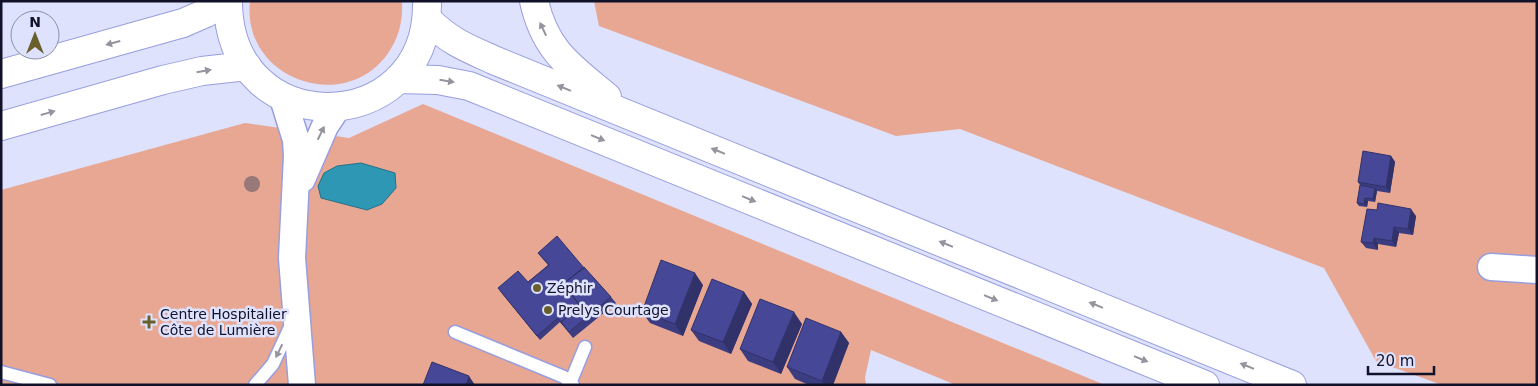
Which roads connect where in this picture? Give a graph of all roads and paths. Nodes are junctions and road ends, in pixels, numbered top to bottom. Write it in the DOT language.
graph roads {
  1 [pos="227,1"];
  2 [pos="534,1"];
  3 [pos="427,10"];
  4 [pos="247,66"];
  5 [pos="9,71"];
  6 [pos="398,79"];
  7 [pos="283,98"];
  8 [pos="337,108"];
  9 [pos="626,113"];
  10 [pos="1,126"];
  11 [pos="296,193"];
  12 [pos="1491,267"];
  13 [pos="1537,270"];
  14 [pos="296,314"];
  15 [pos="455,332"];
  16 [pos="585,347"];
  17 [pos="1,372"];
  18 [pos="28,382"];
  19 [pos="572,383"];
  20 [pos="50,385"];
  21 [pos="255,385"];
  22 [pos="302,385"];
  23 [pos="1204,385"];
  24 [pos="1292,385"];
  1 -- 4 [label="highway"];
  1 -- 5 [label="highway, one-way"];
  9 -- 2 [label="highway, one-way"];
  3 -- 6 [label="highway"];
  9 -- 3 [label="highway, one-way"];
  4 -- 7 [label="highway"];
  10 -- 4 [label="highway, one-way"];
  6 -- 8 [label="highway"];
  6 -- 23 [label="highway, one-way"];
  7 -- 8 [label="highway"];
  7 -- 11 [label="street"];
  11 -- 8 [label="street, one-way"];
  24 -- 9 [label="highway, one-way"];
  11 -- 14 [label="street"];
  12 -- 13 [label="street"];
  14 -- 21 [label="lane, one-way"];
  14 -- 22 [label="street"];
  15 -- 19 [label="lane"];
  16 -- 19 [label="lane"];
  17 -- 18 [label="lane"];
  18 -- 20 [label="lane"];
}
